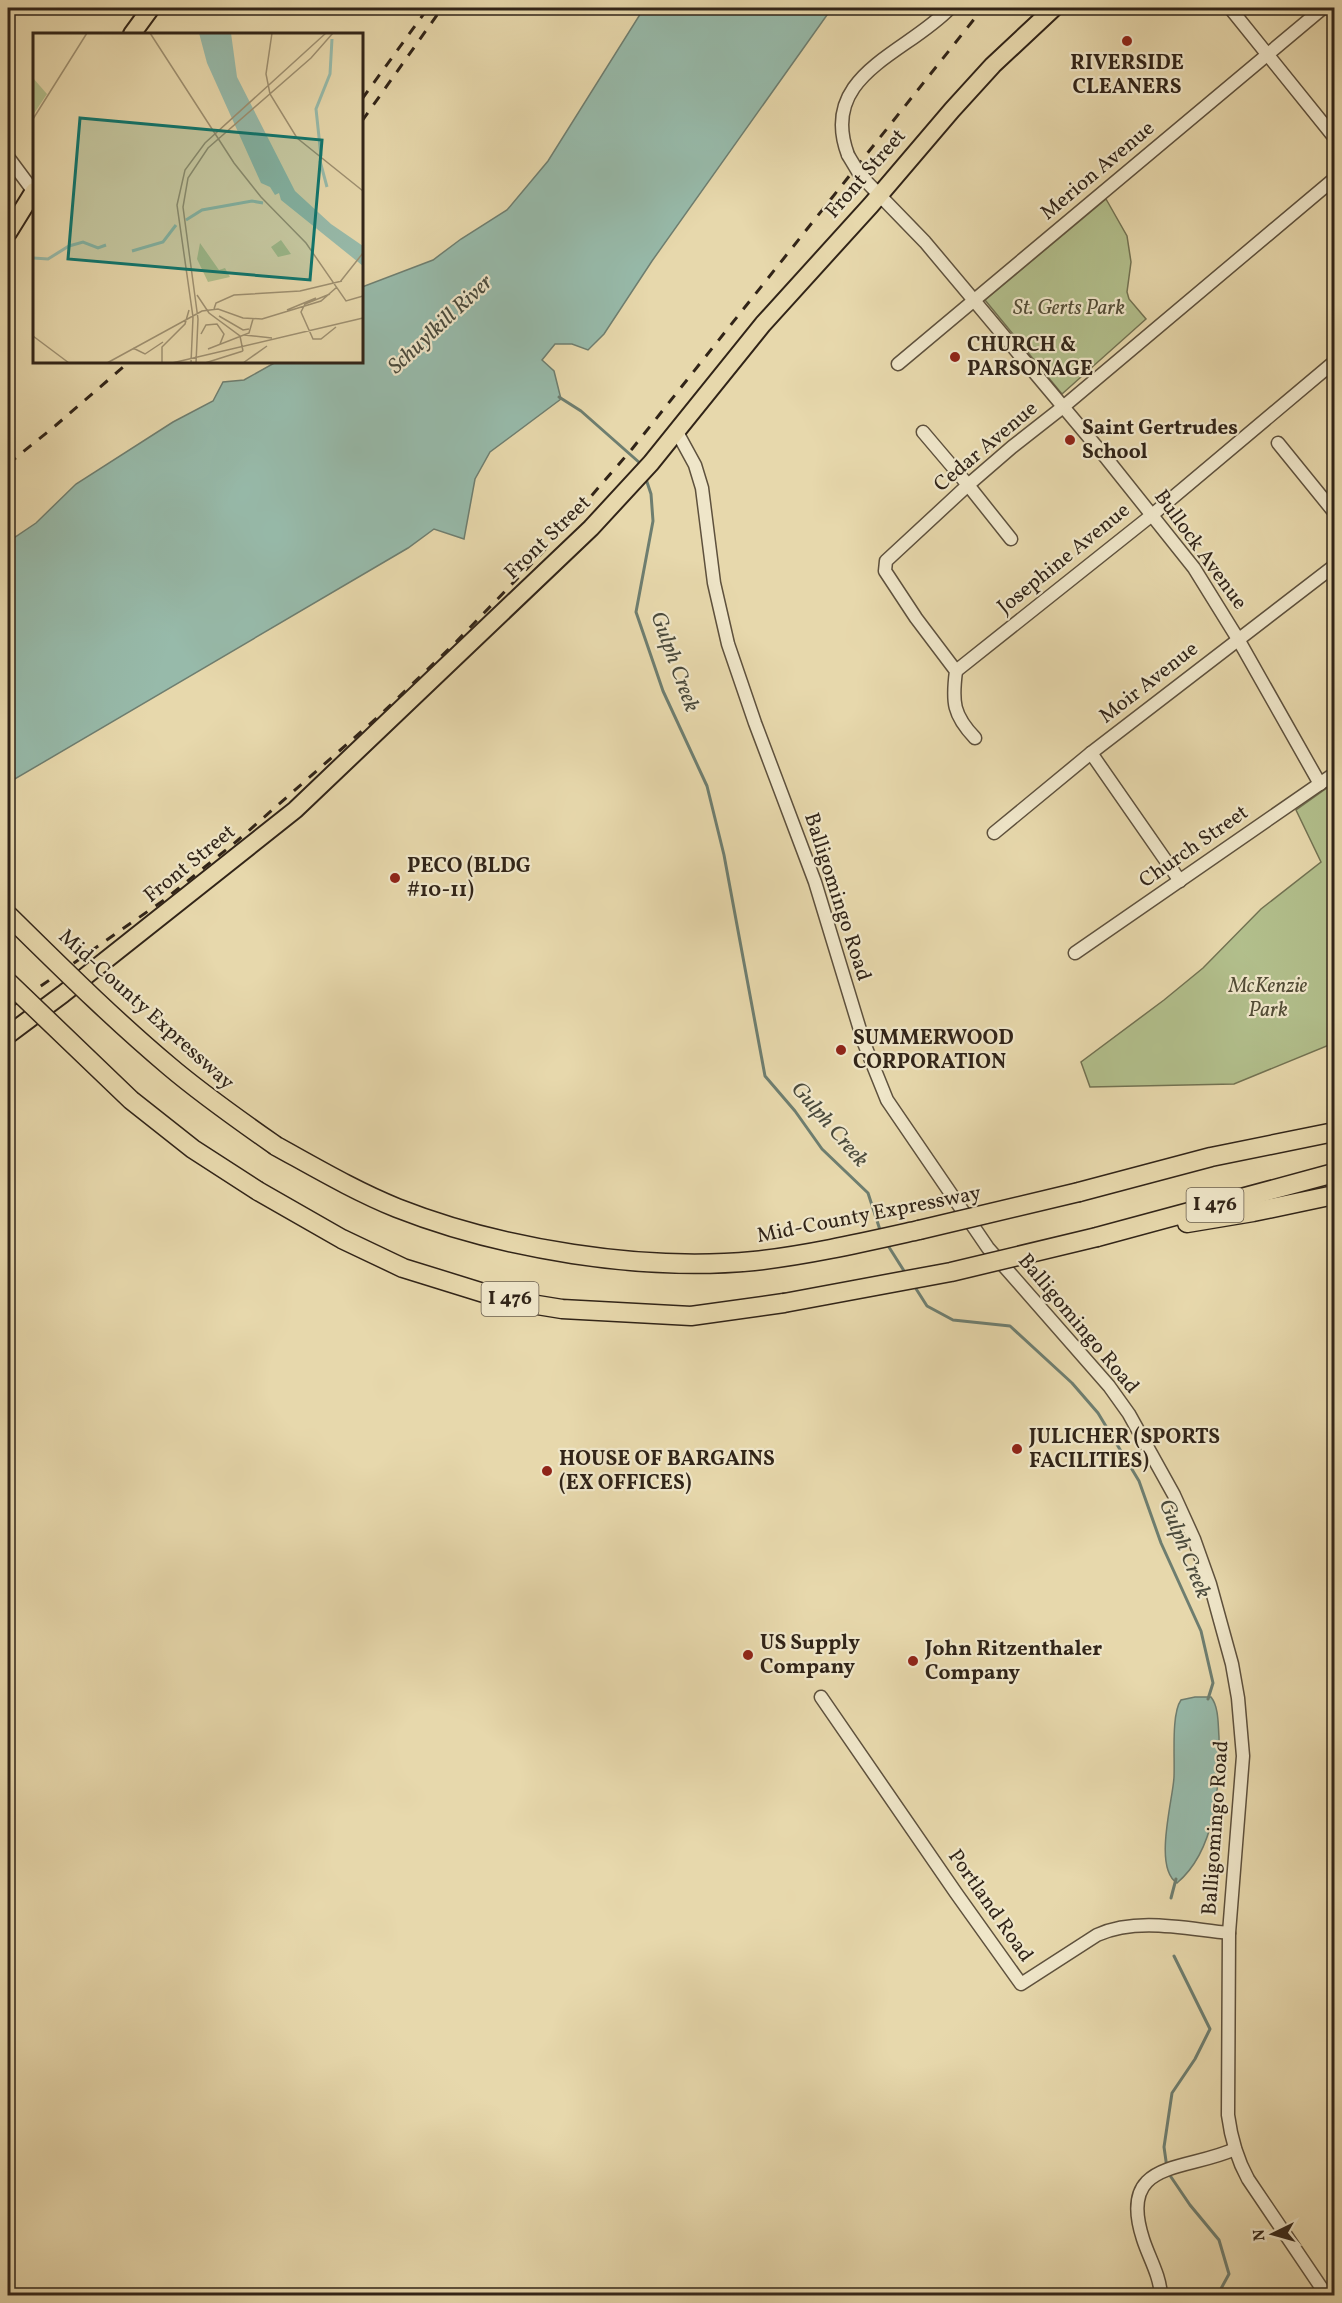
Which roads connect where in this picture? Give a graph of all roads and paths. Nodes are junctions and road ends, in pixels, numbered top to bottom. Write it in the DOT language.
graph roads {
  1 [pos="151,8"];
  2 [pos="950,8"];
  3 [pos="1054,8"];
  4 [pos="1230,8"];
  5 [pos="1323,8"];
  6 [pos="133,33"];
  7 [pos="1268,54"];
  8 [pos="1335,137"];
  9 [pos="8,157"];
  10 [pos="1335,179"];
  11 [pos="33,191"];
  12 [pos="33,194"];
  13 [pos="879,195"];
  14 [pos="8,233"];
  15 [pos="974,300"];
  16 [pos="1335,362"];
  17 [pos="898,364"];
  18 [pos="1064,407"];
  19 [pos="677,432"];
  20 [pos="923,432"];
  21 [pos="1278,443"];
  22 [pos="968,485"];
  23 [pos="1335,512"];
  24 [pos="1152,515"];
  25 [pos="1011,539"];
  26 [pos="1334,568"];
  27 [pos="1238,639"];
  28 [pos="956,671"];
  29 [pos="975,738"];
  30 [pos="1091,753"];
  31 [pos="1335,774"];
  32 [pos="1320,784"];
  33 [pos="994,833"];
  34 [pos="1180,881"];
  35 [pos="8,915"];
  36 [pos="1075,953"];
  37 [pos="8,982"];
  38 [pos="8,1035"];
  39 [pos="1335,1120"];
  40 [pos="1335,1132"];
  41 [pos="1211,1157"];
  42 [pos="1335,1173"];
  43 [pos="1335,1195"];
  44 [pos="1097,1237"];
  45 [pos="821,1697"];
  46 [pos="1229,1933"];
  47 [pos="1235,2149"];
  48 [pos="1161,2295"];
  49 [pos="1327,2295"];
  1 -- 6 [label="main road"];
  2 -- 13 [label="street, Bullock Avenue, bridge"];
  3 -- 13 [label="main road, Front Street"];
  4 -- 7 [label="street"];
  5 -- 7 [label="street, Merion Avenue"];
  7 -- 8 [label="street"];
  7 -- 15 [label="street, Merion Avenue"];
  9 -- 11 [label="street"];
  10 -- 18 [label="street, Cedar Avenue"];
  12 -- 14 [label="main road"];
  13 -- 15 [label="street, Bullock Avenue"];
  13 -- 19 [label="main road, Front Street"];
  15 -- 17 [label="street, Merion Avenue"];
  15 -- 18 [label="street, Bullock Avenue"];
  16 -- 24 [label="street, Josephine Avenue"];
  18 -- 22 [label="street, Cedar Avenue"];
  18 -- 24 [label="street, Bullock Avenue"];
  19 -- 38 [label="main road, Front Street"];
  19 -- 46 [label="street, Balligomingo Road"];
  20 -- 22 [label="street"];
  21 -- 23 [label="street"];
  22 -- 25 [label="street"];
  22 -- 28 [label="street, Cedar Avenue"];
  24 -- 27 [label="street, Bullock Avenue"];
  24 -- 28 [label="street, Josephine Avenue"];
  26 -- 27 [label="street, Moir Avenue"];
  27 -- 30 [label="street, Moir Avenue"];
  27 -- 32 [label="street, Bullock Avenue"];
  28 -- 29 [label="street"];
  30 -- 33 [label="street, Moir Avenue"];
  30 -- 34 [label="street"];
  31 -- 32 [label="street, Church Street"];
  32 -- 34 [label="street, Church Street"];
  34 -- 36 [label="street, Church Street"];
  35 -- 41 [label="highway, Mid-County Expressway / I 476, bridge"];
  37 -- 44 [label="highway, I 476, bridge"];
  39 -- 41 [label="highway"];
  40 -- 41 [label="highway, Mid-County Expressway / I 476"];
  42 -- 44 [label="highway, I 476"];
  43 -- 44 [label="highway"];
  45 -- 46 [label="street, Portland Road"];
  46 -- 47 [label="street, Balligomingo Road"];
  47 -- 48 [label="street"];
  47 -- 49 [label="street, Balligomingo Road"];
}
